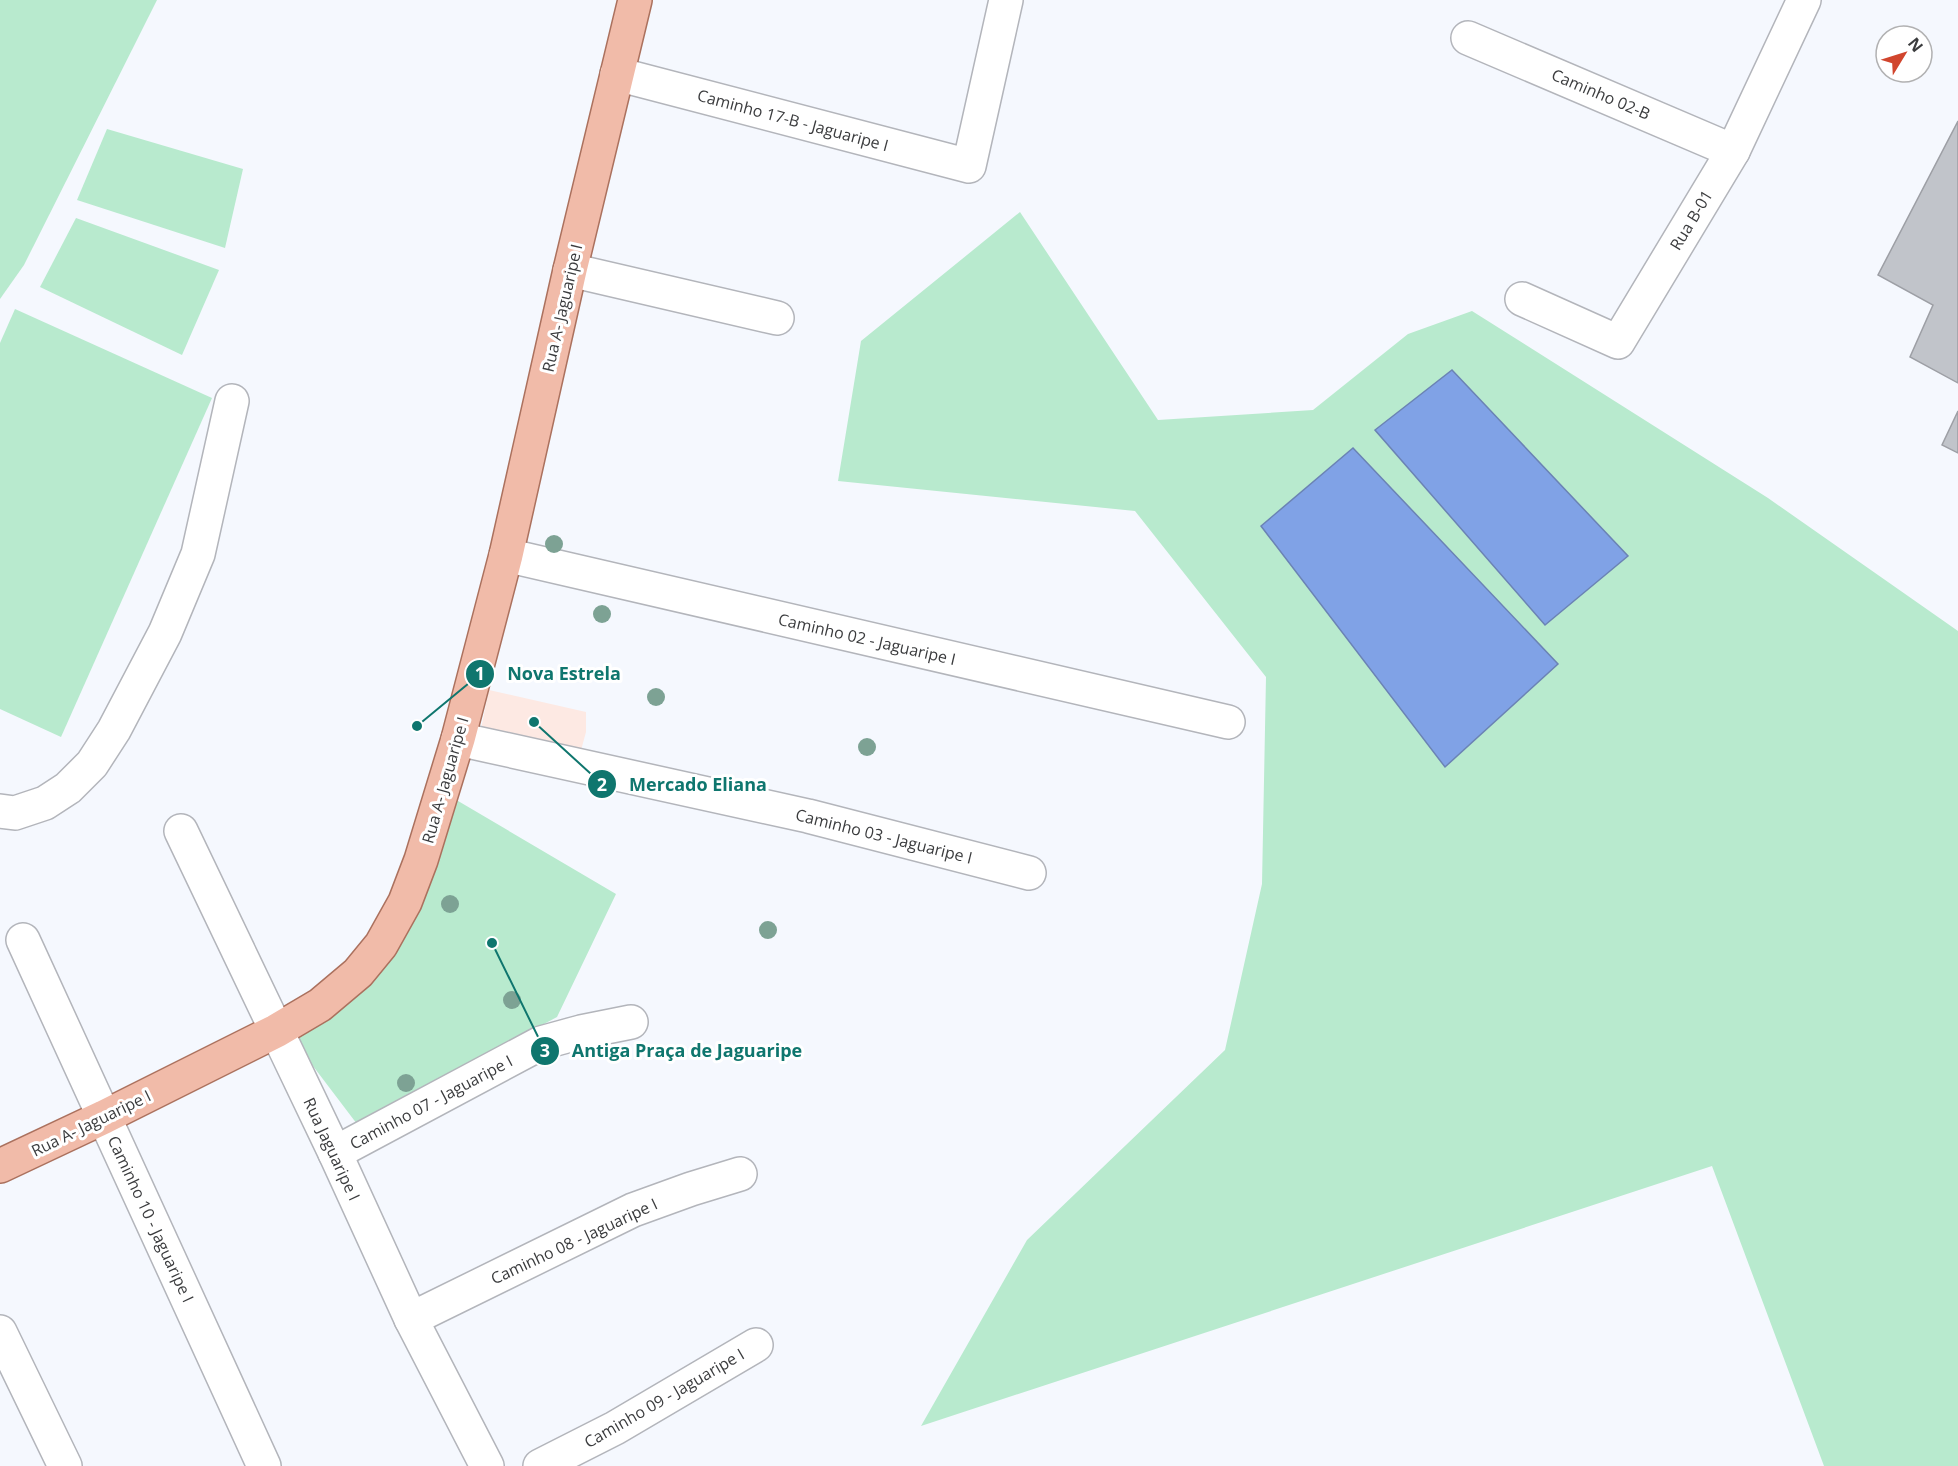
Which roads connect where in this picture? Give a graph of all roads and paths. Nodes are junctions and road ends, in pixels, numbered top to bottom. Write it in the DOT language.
graph roads {
  1 [pos="635,0"];
  2 [pos="1006,0"];
  3 [pos="1804,0"];
  4 [pos="1468,38"];
  5 [pos="617,74"];
  6 [pos="1733,151"];
  7 [pos="570,270"];
  8 [pos="1522,299"];
  9 [pos="777,318"];
  10 [pos="232,401"];
  11 [pos="506,555"];
  12 [pos="1228,722"];
  13 [pos="458,739"];
  14 [pos="0,812"];
  15 [pos="181,831"];
  16 [pos="1029,873"];
  17 [pos="23,940"];
  18 [pos="631,1022"];
  19 [pos="276,1030"];
  20 [pos="105,1118"];
  21 [pos="335,1153"];
  22 [pos="0,1166"];
  23 [pos="741,1174"];
  24 [pos="411,1319"];
  25 [pos="0,1332"];
  26 [pos="756,1345"];
  27 [pos="65,1466"];
  28 [pos="264,1466"];
  29 [pos="487,1466"];
  30 [pos="540,1466"];
  1 -- 5 [label="main road, Rua A- Jaguaripe I"];
  2 -- 5 [label="street, Caminho 17-B - Jaguaripe I"];
  3 -- 6 [label="street, Rua B-01"];
  4 -- 6 [label="street, Caminho 02-B"];
  5 -- 7 [label="main road, Rua A- Jaguaripe I"];
  6 -- 8 [label="street, Rua B-01"];
  7 -- 9 [label="street"];
  7 -- 11 [label="main road, Rua A- Jaguaripe I"];
  10 -- 14 [label="street"];
  11 -- 12 [label="street, Caminho 02 - Jaguaripe I"];
  11 -- 13 [label="main road, Rua A- Jaguaripe I"];
  13 -- 16 [label="street, Caminho 03 - Jaguaripe I"];
  13 -- 19 [label="main road, Rua A- Jaguaripe I"];
  15 -- 19 [label="street, Rua Jaguaripe I"];
  17 -- 20 [label="street, Caminho 10 - Jaguaripe I"];
  18 -- 21 [label="street, Caminho 07 - Jaguaripe I"];
  19 -- 20 [label="main road, Rua A- Jaguaripe I"];
  19 -- 21 [label="street, Rua Jaguaripe I"];
  20 -- 22 [label="main road, Rua A- Jaguaripe I"];
  20 -- 28 [label="street, Caminho 10 - Jaguaripe I"];
  21 -- 24 [label="street, Rua Jaguaripe I"];
  23 -- 24 [label="street, Caminho 08 - Jaguaripe I"];
  24 -- 29 [label="street, Rua Jaguaripe I"];
  25 -- 27 [label="street"];
  26 -- 30 [label="street, Caminho 09 - Jaguaripe I"];
}
